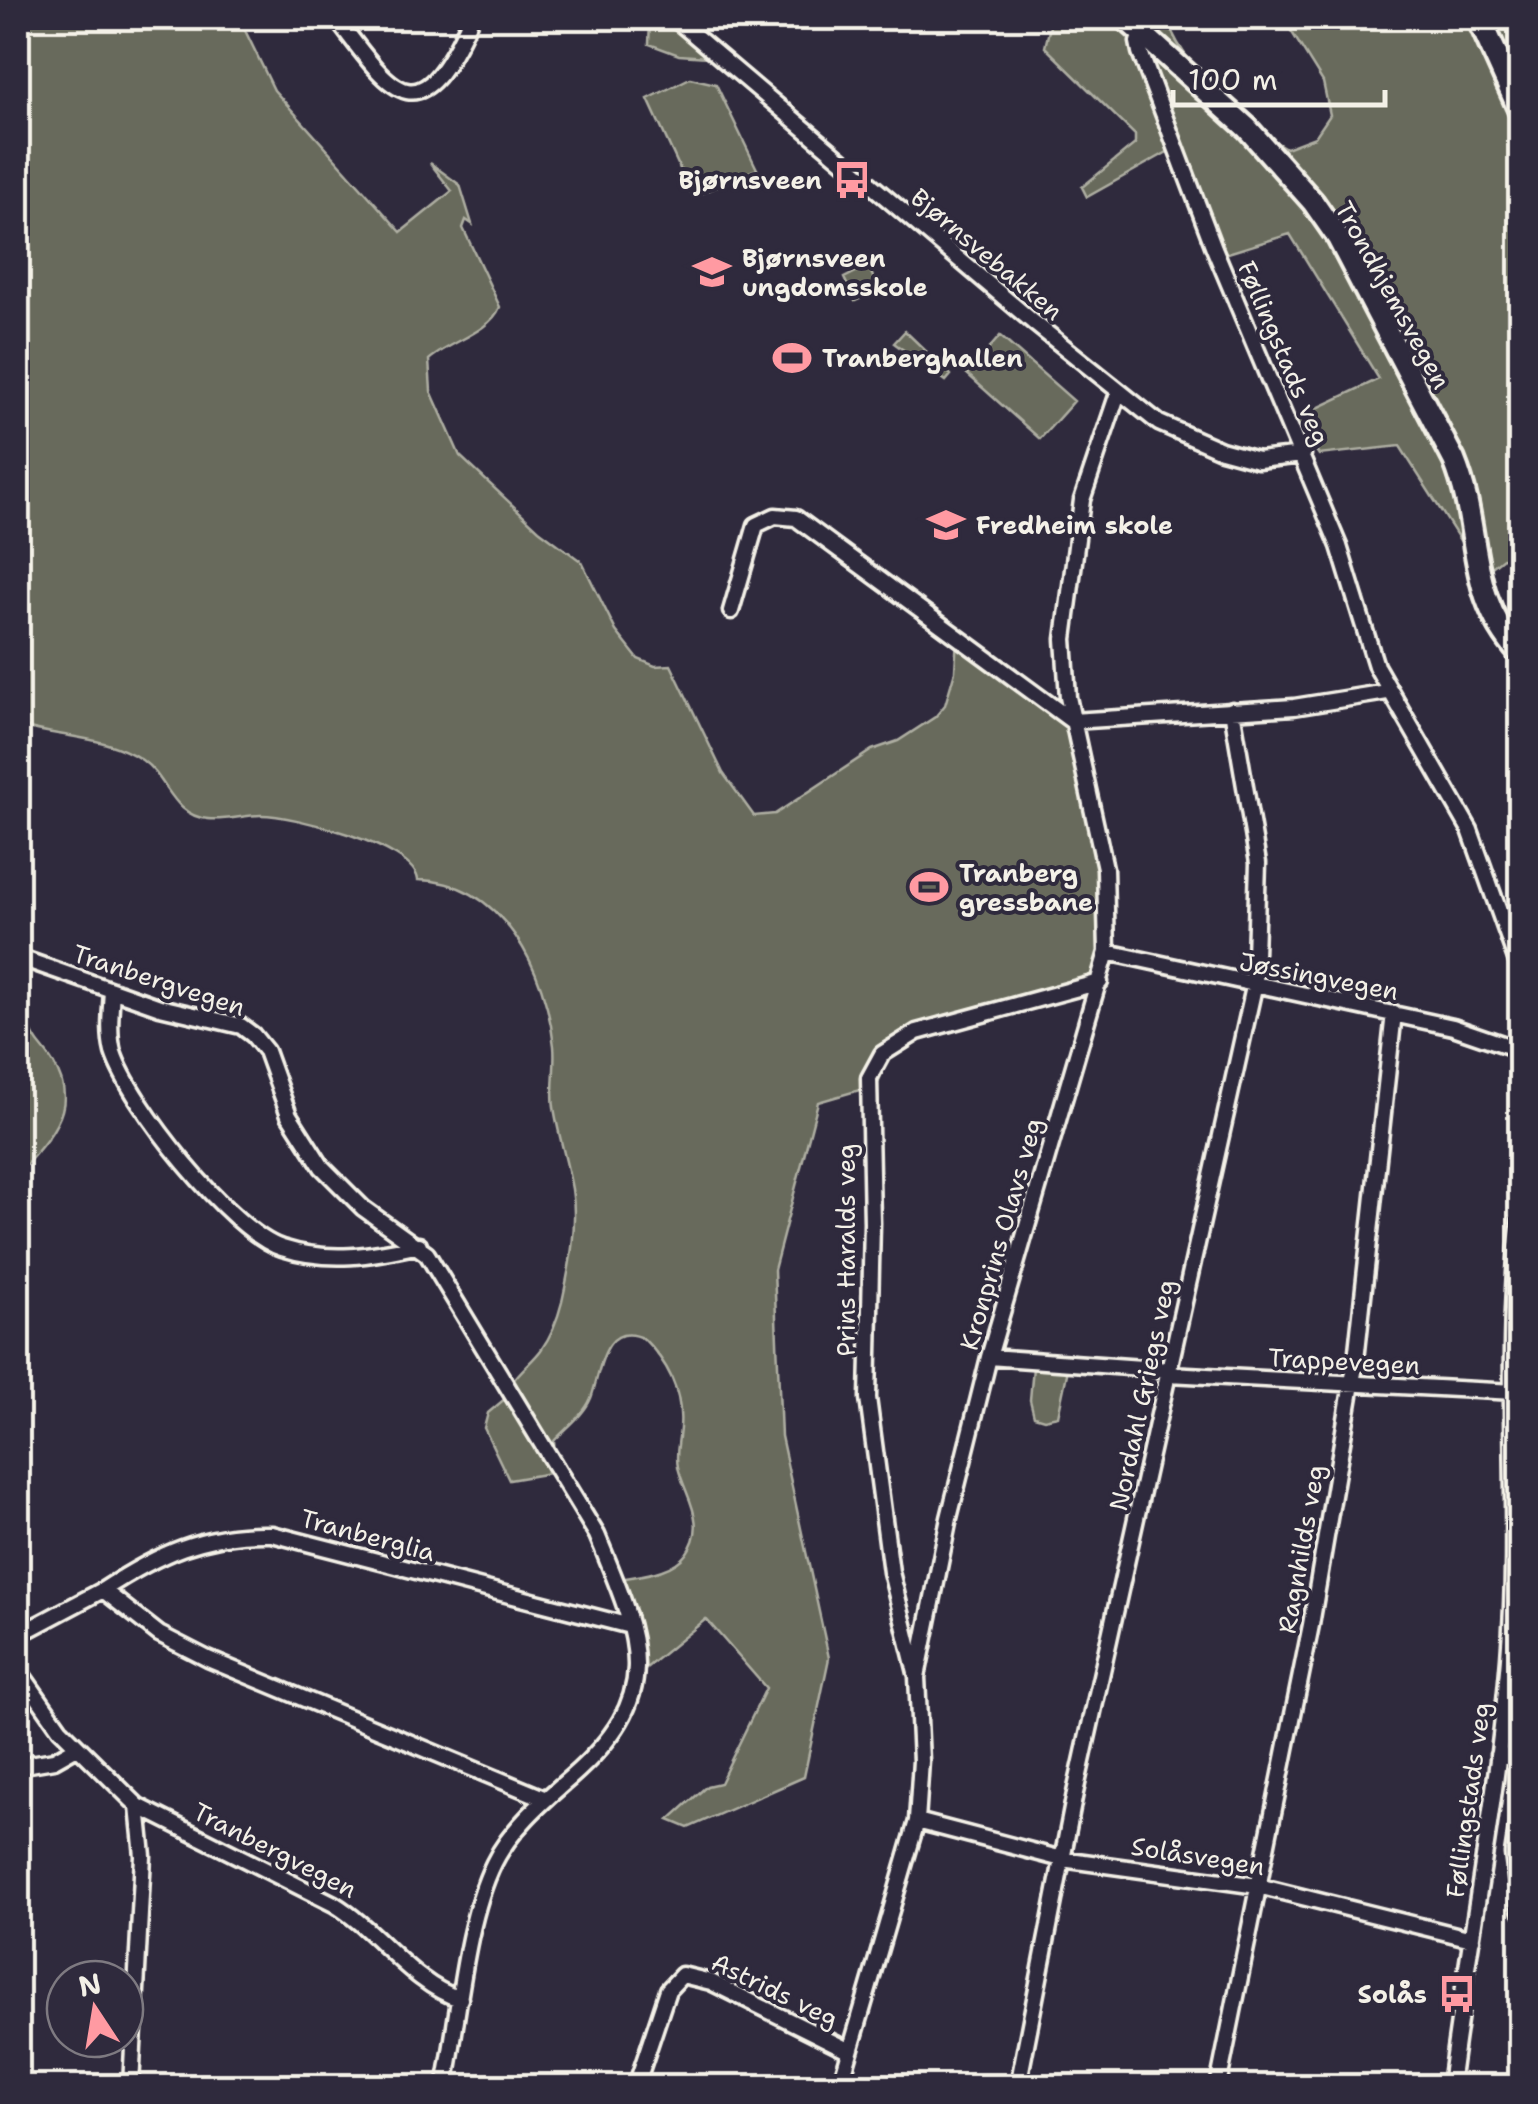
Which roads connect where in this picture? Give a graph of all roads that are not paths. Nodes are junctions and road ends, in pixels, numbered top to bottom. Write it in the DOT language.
graph roads {
  1 [pos="336,18"];
  2 [pos="471,18"];
  3 [pos="674,18"];
  4 [pos="1125,18"];
  5 [pos="1479,18"];
  6 [pos="1144,36"];
  7 [pos="1520,109"];
  8 [pos="1118,393"];
  9 [pos="1303,455"];
  10 [pos="731,612"];
  11 [pos="1520,654"];
  12 [pos="1388,692"];
  13 [pos="1232,710"];
  14 [pos="1072,721"];
  15 [pos="1107,952"];
  16 [pos="18,956"];
  17 [pos="1520,970"];
  18 [pos="1100,982"];
  19 [pos="1254,988"];
  20 [pos="112,990"];
  21 [pos="1394,1014"];
  22 [pos="1520,1050"];
  23 [pos="1520,1219"];
  24 [pos="419,1245"];
  25 [pos="989,1358"];
  26 [pos="1170,1372"];
  27 [pos="1352,1383"];
  28 [pos="1515,1392"];
  29 [pos="1518,1453"];
  30 [pos="103,1590"];
  31 [pos="630,1626"];
  32 [pos="18,1635"];
  33 [pos="18,1669"];
  34 [pos="917,1676"];
  35 [pos="77,1747"];
  36 [pos="1498,1755"];
  37 [pos="1520,1759"];
  38 [pos="18,1766"];
  39 [pos="546,1798"];
  40 [pos="138,1806"];
  41 [pos="1520,1808"];
  42 [pos="917,1821"];
  43 [pos="1062,1858"];
  44 [pos="1258,1886"];
  45 [pos="1520,1910"];
  46 [pos="1472,1940"];
  47 [pos="460,2000"];
  48 [pos="850,2051"];
  49 [pos="132,2086"];
  50 [pos="446,2086"];
  51 [pos="636,2086"];
  52 [pos="840,2086"];
  53 [pos="1018,2086"];
  54 [pos="1218,2086"];
  55 [pos="1450,2086"];
  1 -- 2 [label="street"];
  3 -- 8 [label="street, Bjørnsvebakken"];
  4 -- 6 [label="main road, Trondhjemsvegen"];
  5 -- 7 [label="highway"];
  6 -- 9 [label="street, Føllingstads veg"];
  6 -- 11 [label="main road, Trondhjemsvegen"];
  8 -- 9 [label="street, Bjørnsvebakken"];
  8 -- 14 [label="street, Kronprins Olavs veg"];
  9 -- 12 [label="street, Føllingstads veg"];
  10 -- 14 [label="street"];
  12 -- 13 [label="street"];
  12 -- 17 [label="street, Føllingstads veg"];
  13 -- 14 [label="street"];
  13 -- 19 [label="street, Nordahl Griegs veg"];
  14 -- 15 [label="street, Kronprins Olavs veg"];
  15 -- 18 [label="street, Kronprins Olavs veg"];
  15 -- 19 [label="street, Jøssingvegen"];
  16 -- 20 [label="street, Tranbergvegen"];
  18 -- 25 [label="street, Kronprins Olavs veg"];
  18 -- 34 [label="street, Prins Haralds veg"];
  19 -- 21 [label="street, Jøssingvegen"];
  19 -- 26 [label="street, Nordahl Griegs veg"];
  20 -- 24 [label="street, Tranbergvegen"];
  20 -- 24 [label="street"];
  21 -- 22 [label="street, Jøssingvegen"];
  21 -- 27 [label="street, Ragnhilds veg"];
  23 -- 28 [label="street, Føllingstads veg"];
  24 -- 31 [label="street"];
  25 -- 26 [label="street, Trappevegen"];
  25 -- 34 [label="street, Kronprins Olavs veg"];
  26 -- 27 [label="street, Trappevegen"];
  26 -- 43 [label="street, Nordahl Griegs veg"];
  27 -- 28 [label="street, Trappevegen"];
  27 -- 44 [label="street, Ragnhilds veg"];
  28 -- 29 [label="street, Føllingstads veg"];
  29 -- 36 [label="street, Føllingstads veg"];
  30 -- 31 [label="street, Tranberglia"];
  30 -- 32 [label="street, Tranberglia"];
  30 -- 39 [label="street"];
  31 -- 39 [label="street"];
  33 -- 35 [label="street, Tranbergvegen"];
  34 -- 42 [label="street, Kronprins Olavs veg"];
  35 -- 38 [label="street"];
  35 -- 40 [label="street, Tranbergvegen"];
  36 -- 37 [label="street"];
  36 -- 46 [label="street, Føllingstads veg"];
  39 -- 47 [label="street"];
  40 -- 47 [label="street, Tranbergvegen"];
  40 -- 49 [label="street"];
  41 -- 45 [label="street"];
  42 -- 43 [label="street, Solåsvegen"];
  42 -- 48 [label="street, Kronprins Olavs veg"];
  43 -- 44 [label="street, Solåsvegen"];
  43 -- 53 [label="street, Nordahl Griegs veg"];
  44 -- 46 [label="street, Solåsvegen"];
  44 -- 54 [label="street, Ragnhilds veg"];
  46 -- 55 [label="street, Føllingstads veg"];
  47 -- 50 [label="street"];
  48 -- 51 [label="street, Astrids veg"];
  48 -- 52 [label="street, Kronprins Olavs veg"];
}
